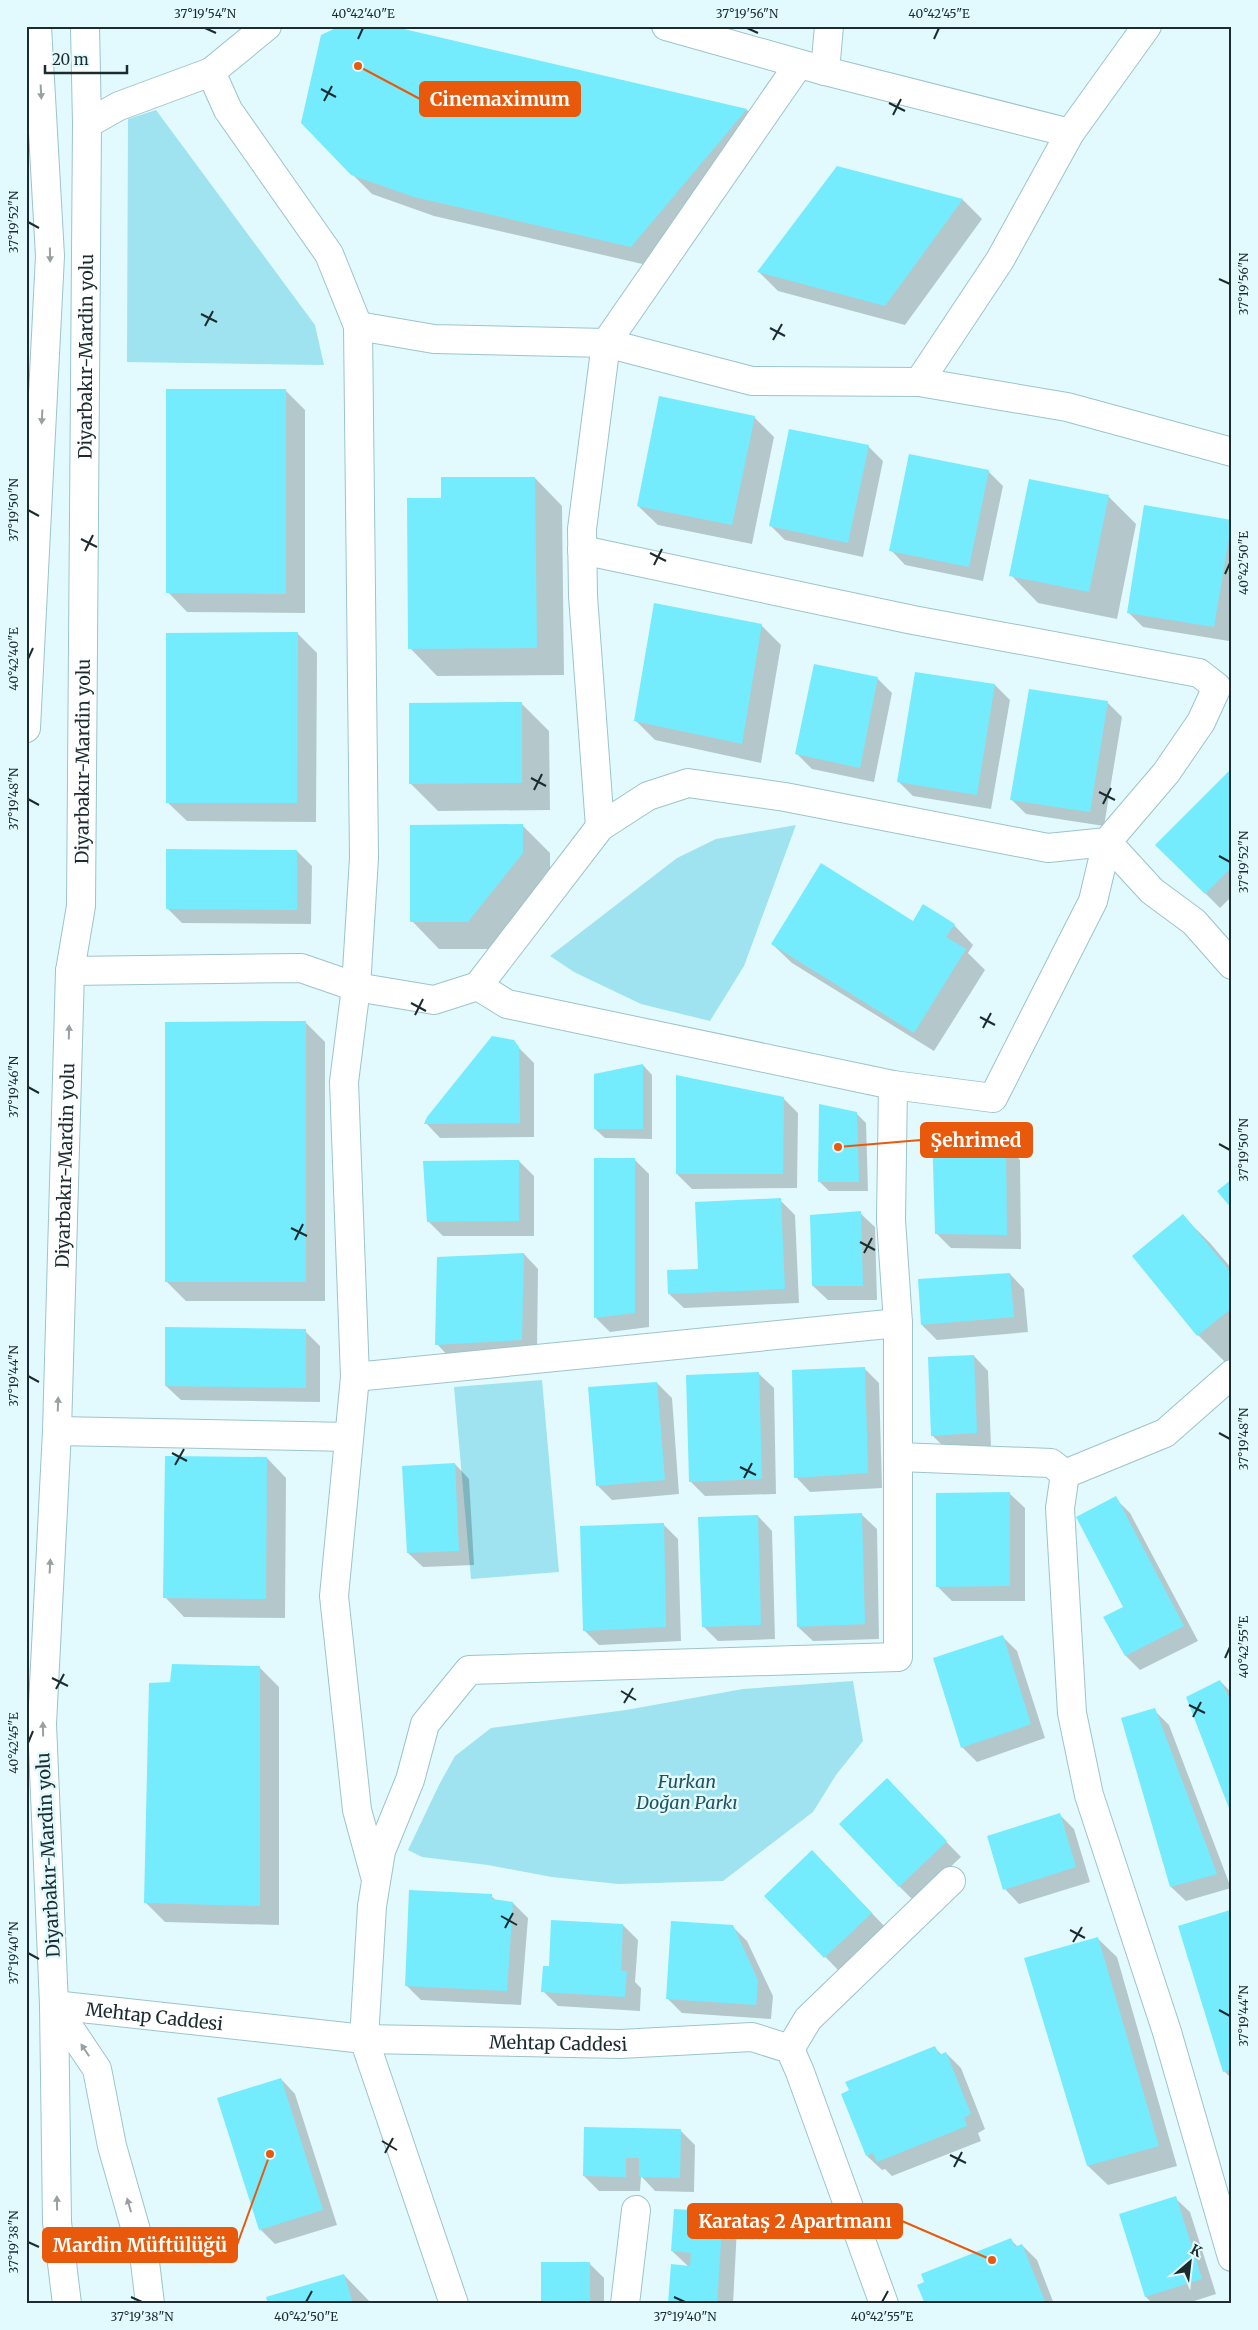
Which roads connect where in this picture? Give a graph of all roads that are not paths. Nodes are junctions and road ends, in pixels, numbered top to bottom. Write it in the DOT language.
graph roads {
  1 [pos="37,26"];
  2 [pos="85,26"];
  3 [pos="267,26"];
  4 [pos="666,26"];
  5 [pos="829,26"];
  6 [pos="1146,26"];
  7 [pos="799,64"];
  8 [pos="211,72"];
  9 [pos="825,72"];
  10 [pos="87,124"];
  11 [pos="1070,133"];
  12 [pos="358,326"];
  13 [pos="606,343"];
  14 [pos="919,382"];
  15 [pos="1232,452"];
  16 [pos="582,550"];
  17 [pos="26,728"];
  18 [pos="600,827"];
  19 [pos="1107,842"];
  20 [pos="1232,965"];
  21 [pos="70,971"];
  22 [pos="478,986"];
  23 [pos="356,987"];
  24 [pos="893,1085"];
  25 [pos="898,1323"];
  26 [pos="1232,1374"];
  27 [pos="355,1377"];
  28 [pos="57,1431"];
  29 [pos="349,1437"];
  30 [pos="899,1457"];
  31 [pos="1065,1474"];
  32 [pos="951,1881"];
  33 [pos="376,1882"];
  34 [pos="54,2005"];
  35 [pos="364,2039"];
  36 [pos="790,2049"];
  37 [pos="636,2210"];
  38 [pos="1232,2257"];
  39 [pos="67,2304"];
  40 [pos="150,2304"];
  41 [pos="454,2304"];
  42 [pos="625,2304"];
  43 [pos="884,2304"];
  1 -- 17 [label="main road, Diyarbakır-Mardin yolu, one-way"];
  2 -- 10 [label="main road, Diyarbakır-Mardin yolu"];
  3 -- 8 [label="main road"];
  4 -- 7 [label="main road"];
  5 -- 9 [label="main road"];
  6 -- 11 [label="main road"];
  7 -- 9 [label="main road"];
  7 -- 13 [label="main road"];
  8 -- 10 [label="main road"];
  8 -- 12 [label="main road"];
  9 -- 11 [label="main road"];
  10 -- 21 [label="main road, Diyarbakır-Mardin yolu"];
  11 -- 14 [label="main road"];
  12 -- 13 [label="main road"];
  12 -- 23 [label="main road"];
  13 -- 14 [label="main road"];
  13 -- 16 [label="main road"];
  14 -- 15 [label="main road"];
  16 -- 18 [label="main road"];
  16 -- 19 [label="main road"];
  18 -- 19 [label="main road"];
  18 -- 22 [label="main road"];
  19 -- 20 [label="main road"];
  19 -- 24 [label="main road"];
  21 -- 23 [label="main road"];
  28 -- 21 [label="main road, Diyarbakır-Mardin yolu, one-way"];
  22 -- 23 [label="main road"];
  22 -- 24 [label="main road"];
  23 -- 27 [label="main road"];
  24 -- 25 [label="main road"];
  25 -- 27 [label="main road"];
  25 -- 30 [label="main road"];
  26 -- 31 [label="main road"];
  27 -- 29 [label="main road"];
  28 -- 29 [label="main road"];
  34 -- 28 [label="main road, Diyarbakır-Mardin yolu, one-way"];
  29 -- 33 [label="main road"];
  30 -- 31 [label="main road"];
  30 -- 33 [label="main road"];
  31 -- 38 [label="main road"];
  32 -- 36 [label="main road"];
  33 -- 35 [label="main road"];
  34 -- 35 [label="main road, Mehtap Caddesi"];
  39 -- 34 [label="main road, Diyarbakır-Mardin yolu, one-way"];
  40 -- 34 [label="main road, one-way"];
  35 -- 36 [label="main road, Mehtap Caddesi"];
  35 -- 41 [label="main road"];
  36 -- 43 [label="main road"];
  37 -- 42 [label="main road"];
}
